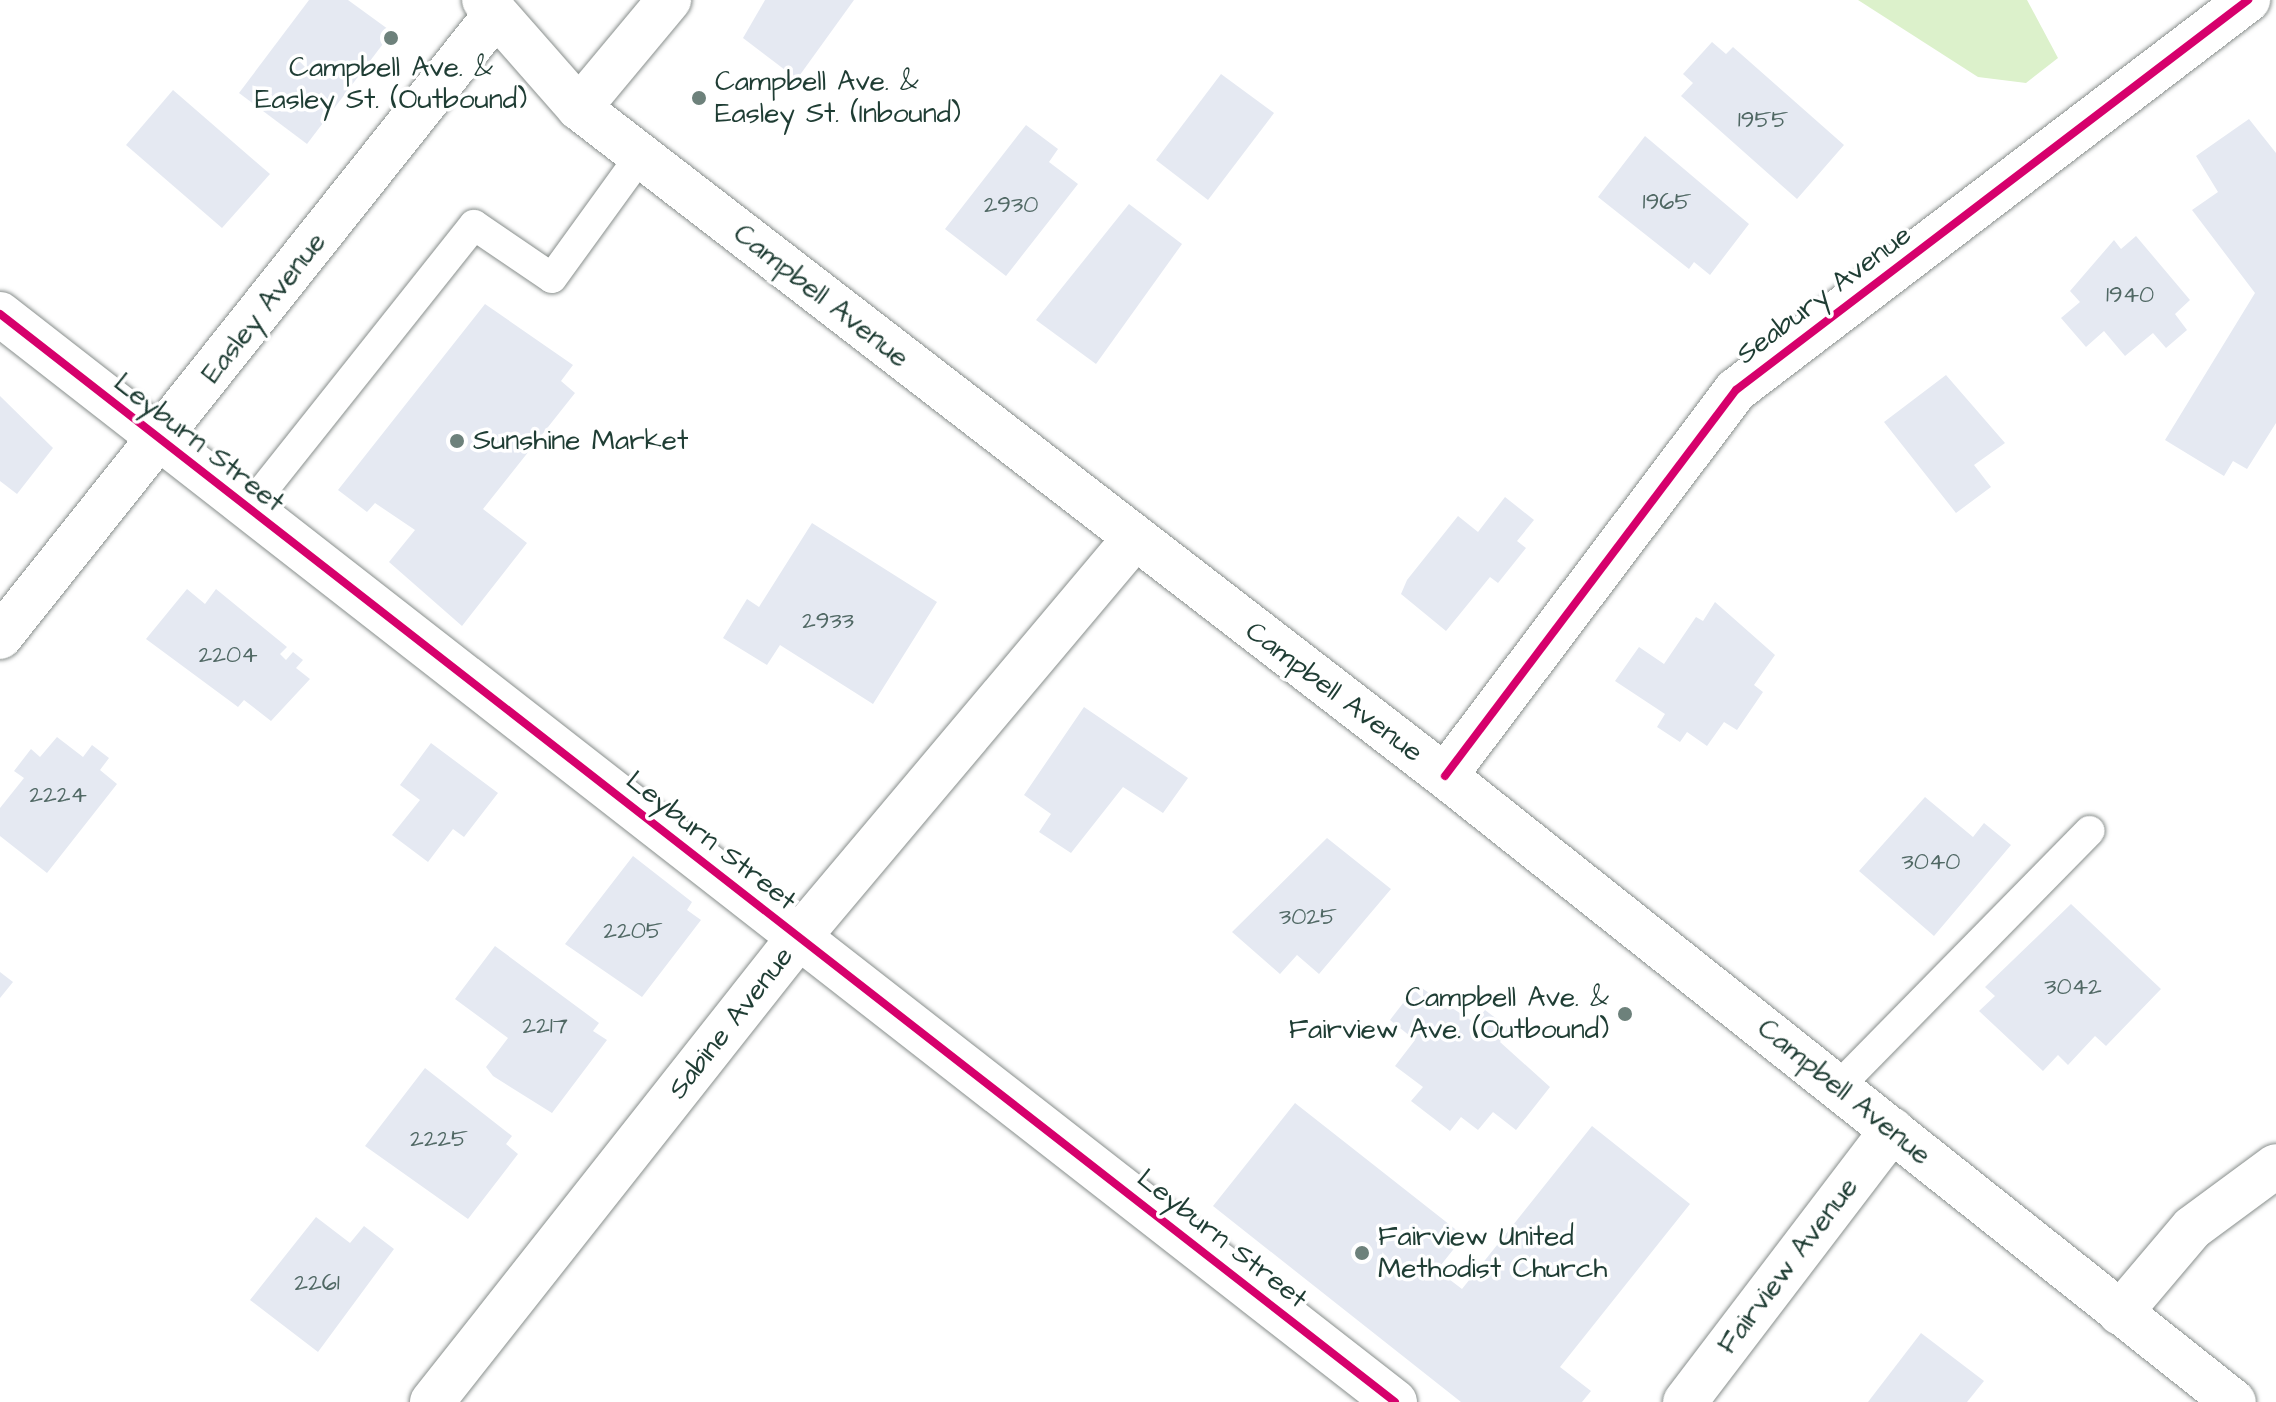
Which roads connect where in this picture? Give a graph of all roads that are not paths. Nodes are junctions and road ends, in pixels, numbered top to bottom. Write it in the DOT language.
graph roads {
  1 [pos="669,0"];
  2 [pos="2248,0"];
  3 [pos="490,7"];
  4 [pos="579,108"];
  5 [pos="641,155"];
  6 [pos="0,314"];
  7 [pos="159,440"];
  8 [pos="248,509"];
  9 [pos="1133,540"];
  10 [pos="0,637"];
  11 [pos="1445,776"];
  12 [pos="2090,831"];
  13 [pos="798,938"];
  14 [pos="1838,1087"];
  15 [pos="1892,1130"];
  16 [pos="2276,1166"];
  17 [pos="2120,1313"];
  18 [pos="432,1402"];
  19 [pos="1395,1402"];
  20 [pos="1685,1402"];
  21 [pos="2234,1402"];
  1 -- 4 [label="street"];
  2 -- 11 [label="street, Seabury Avenue"];
  3 -- 4 [label="street, Campbell Avenue"];
  3 -- 7 [label="street, Easley Avenue"];
  4 -- 5 [label="street, Campbell Avenue"];
  5 -- 8 [label="lane"];
  5 -- 9 [label="street, Campbell Avenue"];
  6 -- 7 [label="street, Leyburn Street"];
  7 -- 8 [label="street, Leyburn Street"];
  7 -- 10 [label="street, Easley Avenue"];
  8 -- 13 [label="street, Leyburn Street"];
  9 -- 11 [label="street, Campbell Avenue"];
  9 -- 13 [label="street, Sabine Avenue"];
  11 -- 14 [label="street, Campbell Avenue"];
  12 -- 14 [label="lane"];
  13 -- 18 [label="street, Sabine Avenue"];
  13 -- 19 [label="street, Leyburn Street"];
  14 -- 15 [label="street, Campbell Avenue"];
  15 -- 17 [label="street, Campbell Avenue"];
  15 -- 20 [label="street, Fairview Avenue"];
  16 -- 17 [label="street"];
  17 -- 21 [label="street, Campbell Avenue"];
}
